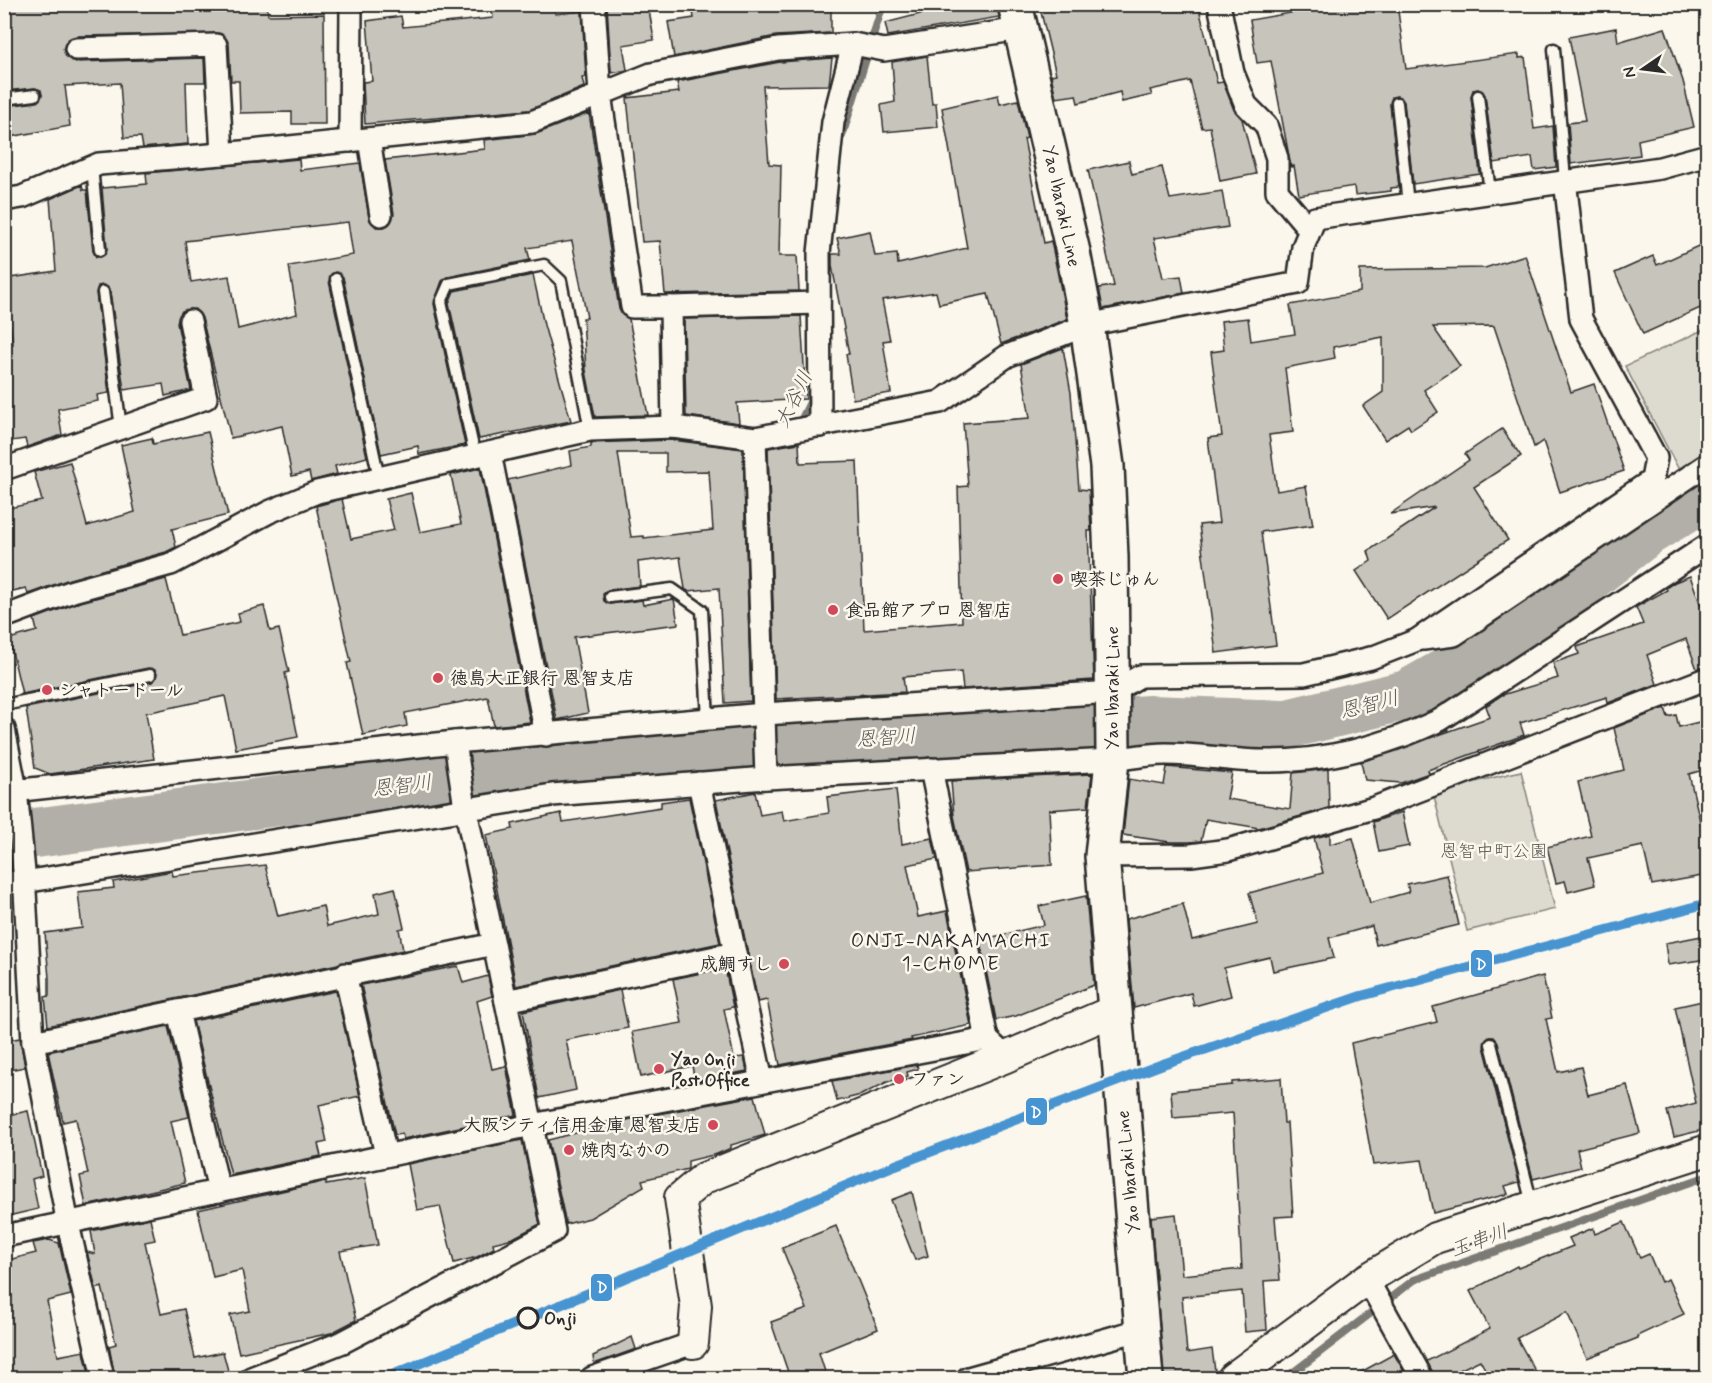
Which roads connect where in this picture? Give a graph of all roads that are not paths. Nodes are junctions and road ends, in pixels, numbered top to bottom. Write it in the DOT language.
graph roads {
  1 [pos="351,4"];
  2 [pos="594,4"];
  3 [pos="1219,4"];
  4 [pos="1017,17"];
  5 [pos="853,44"];
  6 [pos="75,49"];
  7 [pos="1554,49"];
  8 [pos="600,94"];
  9 [pos="35,95"];
  10 [pos="1478,96"];
  11 [pos="4,99"];
  12 [pos="1397,104"];
  13 [pos="360,140"];
  14 [pos="222,154"];
  15 [pos="1707,155"];
  16 [pos="92,167"];
  17 [pos="1565,180"];
  18 [pos="1490,192"];
  19 [pos="4,200"];
  20 [pos="1408,204"];
  21 [pos="381,215"];
  22 [pos="1310,230"];
  23 [pos="100,249"];
  24 [pos="336,279"];
  25 [pos="103,292"];
  26 [pos="819,303"];
  27 [pos="671,307"];
  28 [pos="190,321"];
  29 [pos="1087,325"];
  30 [pos="820,426"];
  31 [pos="674,427"];
  32 [pos="121,428"];
  33 [pos="590,430"];
  34 [pos="755,438"];
  35 [pos="482,455"];
  36 [pos="1707,464"];
  37 [pos="4,469"];
  38 [pos="379,478"];
  39 [pos="1707,544"];
  40 [pos="610,597"];
  41 [pos="4,617"];
  42 [pos="1417,640"];
  43 [pos="150,675"];
  44 [pos="1707,678"];
  45 [pos="1113,698"];
  46 [pos="4,705"];
  47 [pos="764,714"];
  48 [pos="708,719"];
  49 [pos="4,729"];
  50 [pos="546,735"];
  51 [pos="455,742"];
  52 [pos="1112,756"];
  53 [pos="931,769"];
  54 [pos="766,775"];
  55 [pos="699,783"];
  56 [pos="12,794"];
  57 [pos="464,805"];
  58 [pos="1102,856"];
  59 [pos="18,879"];
  60 [pos="494,944"];
  61 [pos="735,953"];
  62 [pos="345,974"];
  63 [pos="506,1001"];
  64 [pos="178,1011"];
  65 [pos="1113,1011"];
  66 [pos="33,1042"];
  67 [pos="1491,1044"];
  68 [pos="997,1048"];
  69 [pos="762,1082"];
  70 [pos="532,1125"];
  71 [pos="1707,1150"];
  72 [pos="386,1155"];
  73 [pos="219,1191"];
  74 [pos="1532,1205"];
  75 [pos="68,1224"];
  76 [pos="4,1236"];
  77 [pos="1367,1279"];
  78 [pos="1143,1329"];
  79 [pos="693,1343"];
  80 [pos="103,1378"];
  81 [pos="251,1378"];
  82 [pos="592,1378"];
  83 [pos="968,1378"];
  84 [pos="1146,1378"];
  85 [pos="1233,1378"];
  86 [pos="1422,1378"];
  1 -- 13 [label="street"];
  2 -- 8 [label="street"];
  3 -- 22 [label="street"];
  4 -- 5 [label="street"];
  4 -- 29 [label="main road, Yao Ibaraki Line"];
  5 -- 8 [label="street"];
  5 -- 26 [label="street"];
  6 -- 14 [label="street"];
  7 -- 17 [label="lane"];
  8 -- 13 [label="street"];
  8 -- 27 [label="street"];
  9 -- 11 [label="lane"];
  10 -- 18 [label="lane"];
  12 -- 20 [label="lane"];
  13 -- 14 [label="street"];
  13 -- 21 [label="street"];
  14 -- 16 [label="street"];
  15 -- 17 [label="street"];
  16 -- 19 [label="street"];
  16 -- 23 [label="lane"];
  17 -- 18 [label="street"];
  17 -- 42 [label="street"];
  18 -- 20 [label="street"];
  20 -- 22 [label="street"];
  22 -- 29 [label="street"];
  24 -- 38 [label="lane"];
  25 -- 32 [label="lane"];
  26 -- 27 [label="street"];
  26 -- 30 [label="street"];
  27 -- 31 [label="street"];
  28 -- 32 [label="street"];
  29 -- 30 [label="street"];
  29 -- 45 [label="main road, Yao Ibaraki Line"];
  30 -- 34 [label="street"];
  31 -- 33 [label="street"];
  31 -- 34 [label="street"];
  32 -- 37 [label="street"];
  33 -- 35 [label="street"];
  33 -- 35 [label="lane"];
  34 -- 47 [label="street"];
  35 -- 38 [label="street"];
  35 -- 50 [label="street"];
  36 -- 42 [label="street"];
  38 -- 41 [label="street"];
  39 -- 52 [label="street"];
  40 -- 48 [label="lane"];
  42 -- 45 [label="street"];
  43 -- 46 [label="lane"];
  44 -- 58 [label="street"];
  45 -- 47 [label="street"];
  45 -- 52 [label="main road, Yao Ibaraki Line"];
  47 -- 48 [label="street"];
  47 -- 54 [label="street"];
  48 -- 50 [label="street"];
  49 -- 56 [label="street"];
  50 -- 51 [label="street"];
  51 -- 56 [label="street"];
  51 -- 57 [label="street"];
  52 -- 53 [label="street"];
  52 -- 58 [label="main road, Yao Ibaraki Line"];
  53 -- 54 [label="street"];
  53 -- 68 [label="street"];
  54 -- 55 [label="street"];
  55 -- 57 [label="street"];
  55 -- 61 [label="street"];
  56 -- 59 [label="street"];
  57 -- 59 [label="street"];
  57 -- 60 [label="street"];
  58 -- 65 [label="main road, Yao Ibaraki Line"];
  59 -- 66 [label="street"];
  60 -- 62 [label="street"];
  60 -- 63 [label="street"];
  61 -- 63 [label="street"];
  61 -- 69 [label="street"];
  62 -- 64 [label="street"];
  62 -- 72 [label="street"];
  63 -- 70 [label="street"];
  64 -- 66 [label="street"];
  64 -- 73 [label="street"];
  65 -- 68 [label="street"];
  65 -- 78 [label="main road, Yao Ibaraki Line"];
  66 -- 75 [label="street"];
  67 -- 74 [label="lane"];
  68 -- 69 [label="street"];
  68 -- 79 [label="street"];
  69 -- 70 [label="street"];
  70 -- 72 [label="street"];
  70 -- 81 [label="street"];
  71 -- 74 [label="street"];
  72 -- 73 [label="street"];
  73 -- 75 [label="street"];
  74 -- 77 [label="street"];
  75 -- 76 [label="street"];
  75 -- 80 [label="street"];
  77 -- 85 [label="street"];
  77 -- 86 [label="street"];
  78 -- 83 [label="street"];
  78 -- 84 [label="main road, Yao Ibaraki Line"];
  79 -- 82 [label="street"];
}
